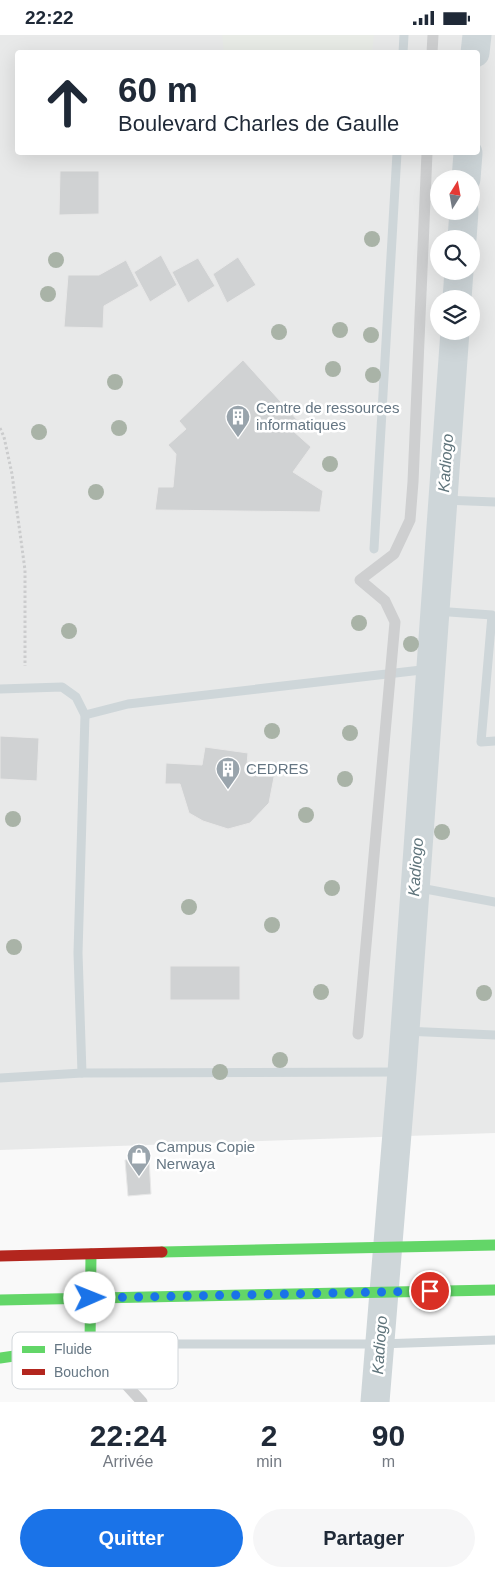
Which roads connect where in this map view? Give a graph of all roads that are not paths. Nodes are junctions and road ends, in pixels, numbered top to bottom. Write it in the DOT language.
graph roads {
  1 [pos="433,35"];
  2 [pos="432,50"];
  3 [pos="427,155"];
  4 [pos="358,1034"];
  5 [pos="495,1245"];
  6 [pos="90,1253"];
  7 [pos="0,1255"];
  8 [pos="495,1290"];
  9 [pos="90,1298"];
  10 [pos="0,1300"];
  11 [pos="90,1332"];
  12 [pos="130,1389"];
  13 [pos="142,1402"];
  1 -- 2 [label="lane"];
  3 -- 4 [label="lane"];
  5 -- 6 [label="main road"];
  6 -- 7 [label="main road"];
  6 -- 9 [label="main road"];
  8 -- 9 [label="main road"];
  9 -- 10 [label="main road"];
  9 -- 11 [label="main road"];
  12 -- 13 [label="lane"];
}
